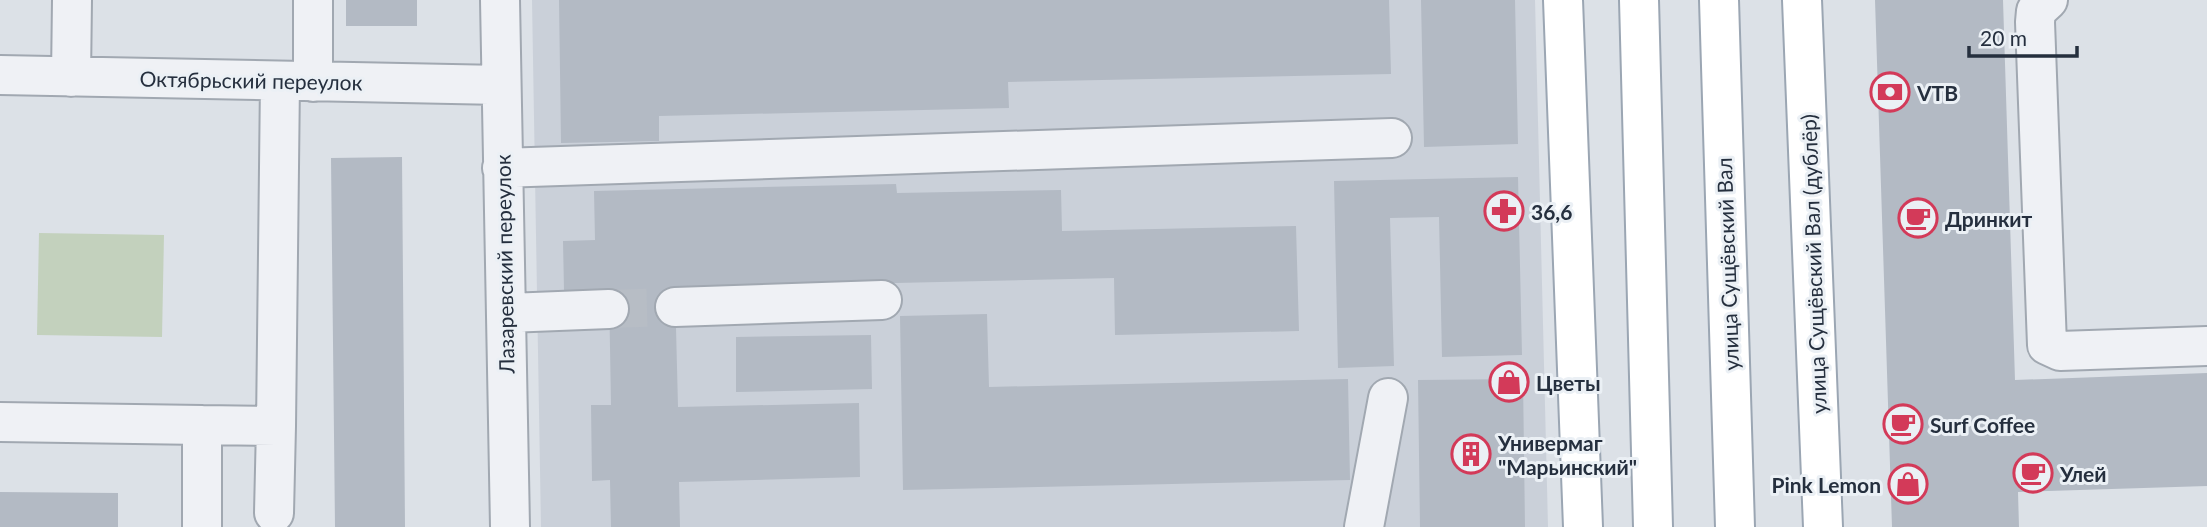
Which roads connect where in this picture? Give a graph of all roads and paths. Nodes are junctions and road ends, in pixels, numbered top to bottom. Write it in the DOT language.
graph roads {
  1 [pos="72,0"];
  2 [pos="313,0"];
  3 [pos="500,0"];
  4 [pos="1563,0"];
  5 [pos="1639,0"];
  6 [pos="1719,0"];
  7 [pos="1802,0"];
  8 [pos="2048,0"];
  9 [pos="0,75"];
  10 [pos="71,77"];
  11 [pos="297,81"];
  12 [pos="502,85"];
  13 [pos="1392,138"];
  14 [pos="502,168"];
  15 [pos="882,300"];
  16 [pos="675,307"];
  17 [pos="608,309"];
  18 [pos="506,313"];
  19 [pos="2207,346"];
  20 [pos="1388,398"];
  21 [pos="0,422"];
  22 [pos="202,425"];
  23 [pos="276,426"];
  24 [pos="274,513"];
  25 [pos="202,527"];
  26 [pos="510,527"];
  27 [pos="1364,527"];
  28 [pos="1583,527"];
  29 [pos="1653,527"];
  30 [pos="1735,527"];
  31 [pos="1823,527"];
  1 -- 10 [label="street"];
  2 -- 11 [label="street"];
  3 -- 12 [label="street, Лазаревский переулок"];
  4 -- 28 [label="main road"];
  5 -- 29 [label="main road"];
  6 -- 30 [label="main road, улица Сущёвский Вал"];
  7 -- 31 [label="main road, улица Сущёвский Вал (дублёр)"];
  8 -- 19 [label="street"];
  9 -- 10 [label="street, Октябрьский переулок"];
  10 -- 11 [label="street, Октябрьский переулок"];
  11 -- 12 [label="street, Октябрьский переулок"];
  11 -- 23 [label="street"];
  12 -- 14 [label="street, Лазаревский переулок"];
  13 -- 14 [label="street"];
  14 -- 18 [label="street, Лазаревский переулок"];
  15 -- 16 [label="street"];
  17 -- 18 [label="street"];
  18 -- 26 [label="street, Лазаревский переулок"];
  20 -- 27 [label="street"];
  21 -- 22 [label="street"];
  22 -- 23 [label="street"];
  22 -- 25 [label="street"];
  23 -- 24 [label="street"];
}
